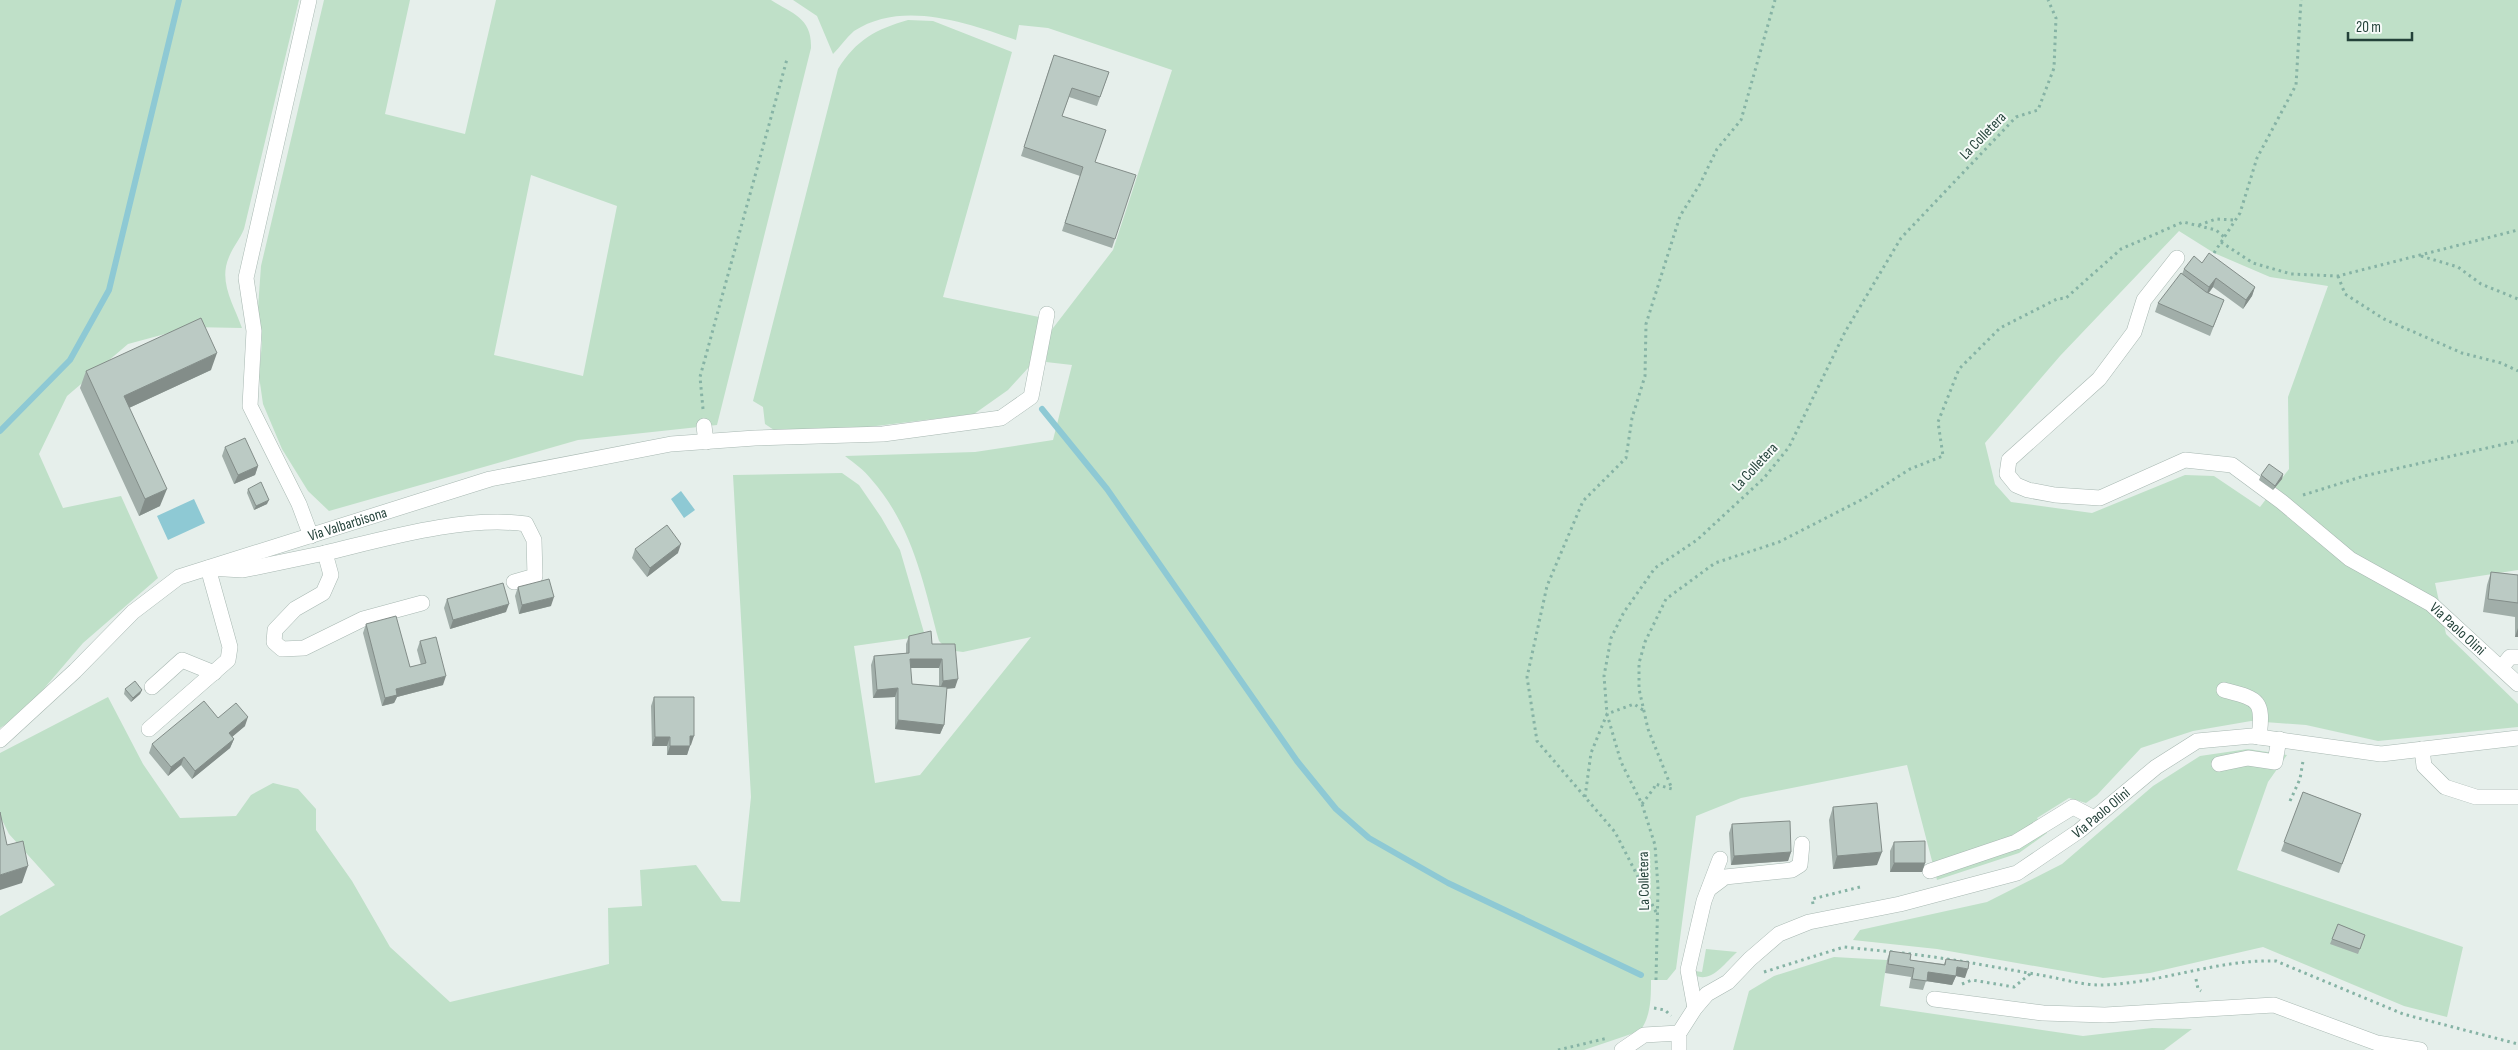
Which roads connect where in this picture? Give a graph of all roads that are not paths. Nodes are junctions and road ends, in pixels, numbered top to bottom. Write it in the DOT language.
graph roads {
  1 [pos="309,0"];
  2 [pos="2177,258"];
  3 [pos="1047,314"];
  4 [pos="704,426"];
  5 [pos="706,442"];
  6 [pos="311,536"];
  7 [pos="325,553"];
  8 [pos="208,568"];
  9 [pos="514,582"];
  10 [pos="422,603"];
  11 [pos="2518,657"];
  12 [pos="2502,667"];
  13 [pos="214,673"];
  14 [pos="2518,684"];
  15 [pos="152,687"];
  16 [pos="2224,690"];
  17 [pos="149,729"];
  18 [pos="2259,737"];
  19 [pos="2518,738"];
  20 [pos="2278,739"];
  21 [pos="0,740"];
  22 [pos="2422,749"];
  23 [pos="2219,764"];
  24 [pos="2518,797"];
  25 [pos="2094,818"];
  26 [pos="1802,844"];
  27 [pos="1720,859"];
  28 [pos="1930,871"];
  29 [pos="1709,889"];
  30 [pos="1934,999"];
  31 [pos="1695,1008"];
  32 [pos="1679,1034"];
  33 [pos="1622,1050"];
  34 [pos="1678,1050"];
  35 [pos="2420,1050"];
  1 -- 6 [label="street"];
  2 -- 12 [label="street, Via Paolo Olini"];
  3 -- 5 [label="street, Via Valbarbisona"];
  4 -- 5 [label="street"];
  5 -- 6 [label="street, Via Valbarbisona"];
  6 -- 8 [label="street, Via Valbarbisona"];
  7 -- 8 [label="street"];
  7 -- 9 [label="street"];
  7 -- 10 [label="street"];
  8 -- 13 [label="street"];
  8 -- 21 [label="street, Via Valbarbisona"];
  11 -- 12 [label="street"];
  12 -- 14 [label="street, Via Paolo Olini"];
  13 -- 15 [label="street"];
  13 -- 17 [label="street"];
  16 -- 18 [label="street"];
  18 -- 20 [label="street, Via Paolo Olini"];
  18 -- 25 [label="street, Via Paolo Olini"];
  19 -- 22 [label="street, Via Paolo Olini"];
  20 -- 22 [label="street, Via Paolo Olini"];
  20 -- 23 [label="street"];
  22 -- 24 [label="street"];
  25 -- 28 [label="street"];
  25 -- 31 [label="street, Via Paolo Olini"];
  26 -- 29 [label="street"];
  27 -- 29 [label="street"];
  29 -- 31 [label="street"];
  30 -- 35 [label="street"];
  31 -- 32 [label="street, Via Paolo Olini"];
  32 -- 33 [label="street"];
  32 -- 34 [label="street"];
}
